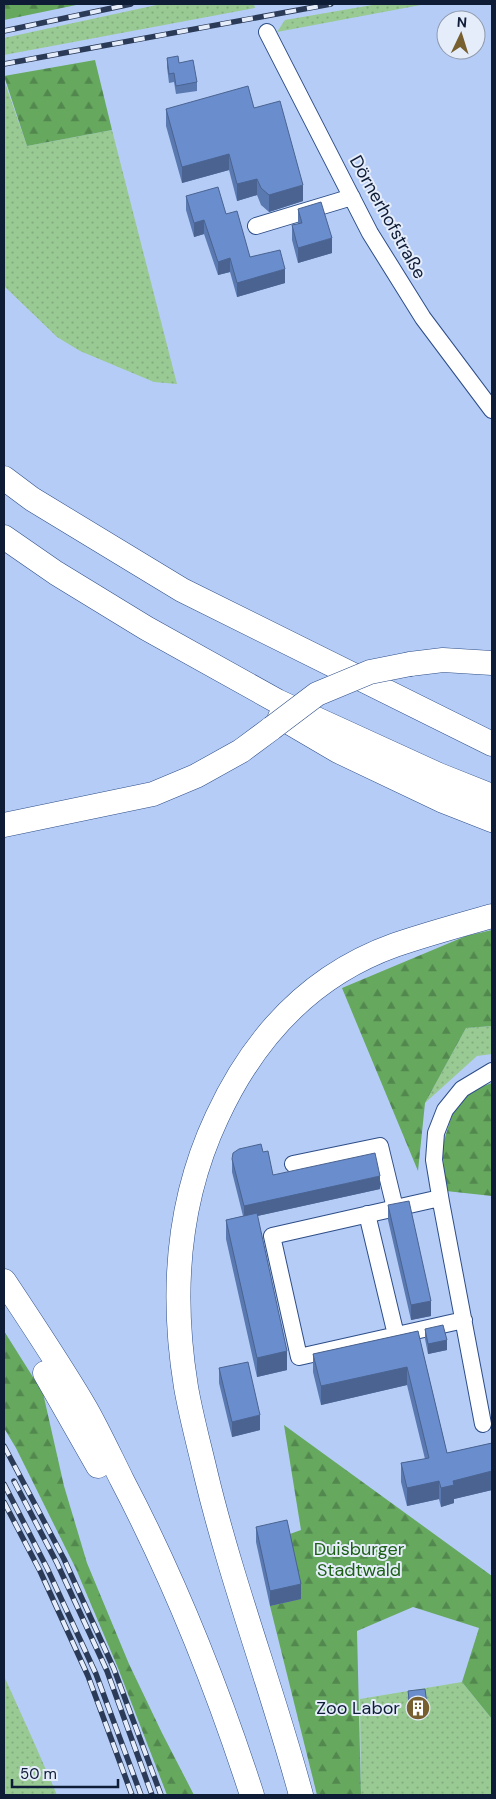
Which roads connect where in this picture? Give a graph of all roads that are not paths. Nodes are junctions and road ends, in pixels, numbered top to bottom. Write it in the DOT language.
graph roads {
  1 [pos="267,32"];
  2 [pos="352,197"];
  3 [pos="256,226"];
  4 [pos="492,410"];
  5 [pos="4,478"];
  6 [pos="4,537"];
  7 [pos="146,628"];
  8 [pos="492,663"];
  9 [pos="492,744"];
  10 [pos="492,796"];
  11 [pos="492,820"];
  12 [pos="4,825"];
  13 [pos="492,916"];
  14 [pos="492,1071"];
  15 [pos="293,1164"];
  16 [pos="440,1198"];
  17 [pos="395,1208"];
  18 [pos="367,1214"];
  19 [pos="4,1281"];
  20 [pos="4,1305"];
  21 [pos="464,1320"];
  22 [pos="396,1336"];
  23 [pos="484,1424"];
  24 [pos="238,1795"];
  25 [pos="252,1795"];
  26 [pos="301,1795"];
  1 -- 2 [label="street, Dörnerhofstraße"];
  2 -- 3 [label="street"];
  2 -- 4 [label="street, Dörnerhofstraße"];
  5 -- 9 [label="highway"];
  6 -- 7 [label="highway"];
  7 -- 10 [label="highway"];
  7 -- 11 [label="highway"];
  8 -- 12 [label="highway, bridge"];
  13 -- 26 [label="highway"];
  14 -- 16 [label="street"];
  15 -- 17 [label="street"];
  16 -- 17 [label="street"];
  16 -- 21 [label="street"];
  17 -- 18 [label="street"];
  18 -- 22 [label="street"];
  18 -- 22 [label="street"];
  19 -- 25 [label="highway"];
  20 -- 24 [label="highway"];
  21 -- 22 [label="street"];
  21 -- 23 [label="street"];
}
